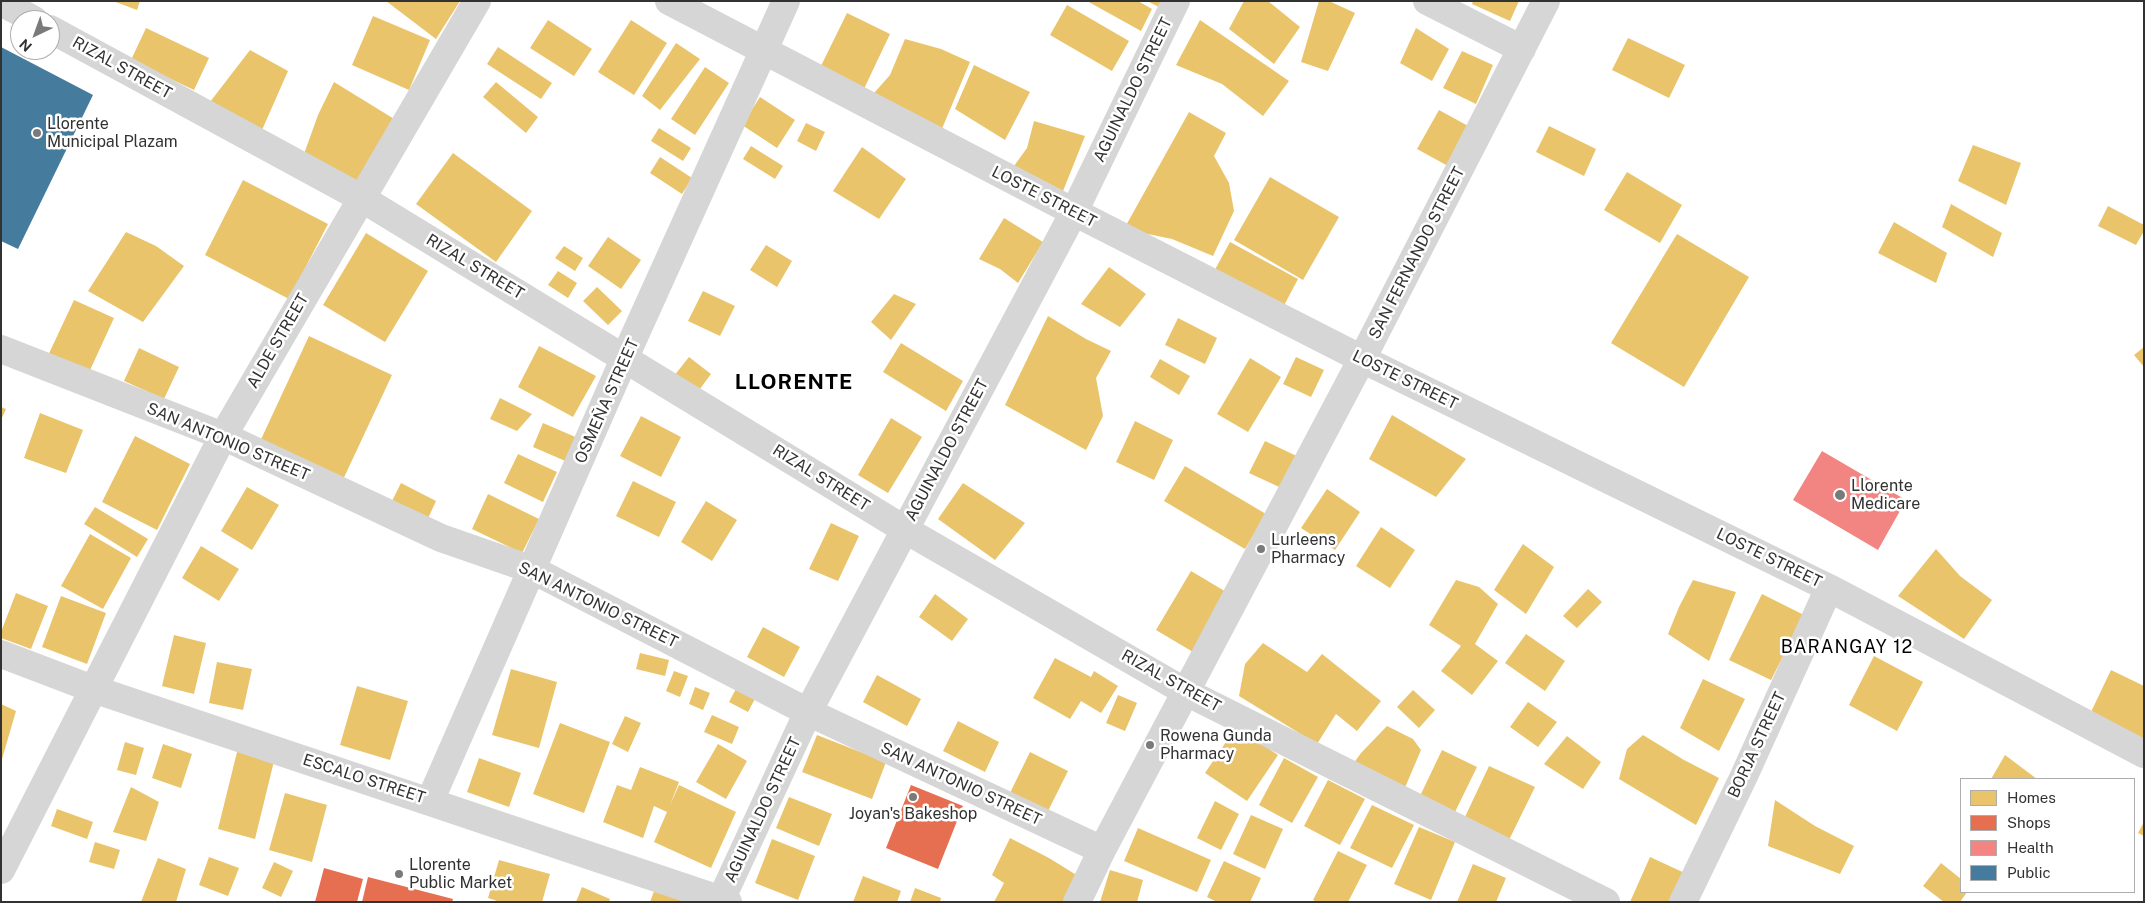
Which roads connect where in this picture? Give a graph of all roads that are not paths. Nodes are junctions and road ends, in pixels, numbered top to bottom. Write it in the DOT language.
graph roads {
  1 [pos="477,1"];
  2 [pos="669,1"];
  3 [pos="786,1"];
  4 [pos="1176,1"];
  5 [pos="1427,1"];
  6 [pos="1546,1"];
  7 [pos="1,2"];
  8 [pos="16,10"];
  9 [pos="60,34"];
  10 [pos="1522,49"];
  11 [pos="763,50"];
  12 [pos="361,198"];
  13 [pos="1074,212"];
  14 [pos="1,349"];
  15 [pos="625,358"];
  16 [pos="1362,359"];
  17 [pos="223,436"];
  18 [pos="904,529"];
  19 [pos="533,570"];
  20 [pos="1830,588"];
  21 [pos="1,654"];
  22 [pos="92,689"];
  23 [pos="1186,692"];
  24 [pos="808,712"];
  25 [pos="2144,754"];
  26 [pos="430,801"];
  27 [pos="1102,850"];
  28 [pos="1,870"];
  29 [pos="723,901"];
  30 [pos="1077,902"];
  31 [pos="1606,902"];
  32 [pos="1683,902"];
  1 -- 12 [label="street, ALDE STREET"];
  2 -- 11 [label="street, LOSTE STREET"];
  3 -- 11 [label="street, OSMEÑA STREET"];
  4 -- 13 [label="street, AGUINALDO STREET"];
  5 -- 10 [label="street"];
  6 -- 10 [label="street, SAN FERNANDO STREET"];
  7 -- 8 [label="street"];
  9 -- 12 [label="street, RIZAL STREET"];
  10 -- 16 [label="street, SAN FERNANDO STREET"];
  11 -- 13 [label="street, LOSTE STREET"];
  11 -- 15 [label="street, OSMEÑA STREET"];
  12 -- 15 [label="street, RIZAL STREET"];
  12 -- 17 [label="street, ALDE STREET"];
  13 -- 16 [label="street, LOSTE STREET"];
  13 -- 18 [label="street, AGUINALDO STREET"];
  14 -- 17 [label="street, SAN ANTONIO STREET"];
  15 -- 18 [label="street, RIZAL STREET"];
  15 -- 19 [label="street, OSMEÑA STREET"];
  16 -- 20 [label="street, LOSTE STREET"];
  16 -- 23 [label="street, SAN FERNANDO STREET"];
  17 -- 19 [label="street, SAN ANTONIO STREET"];
  17 -- 22 [label="street, ALDE STREET"];
  18 -- 23 [label="street, RIZAL STREET"];
  18 -- 24 [label="street, AGUINALDO STREET"];
  19 -- 24 [label="street, SAN ANTONIO STREET"];
  19 -- 26 [label="street, OSMEÑA STREET"];
  20 -- 25 [label="street, LOSTE STREET"];
  20 -- 32 [label="street, BORJA STREET"];
  21 -- 22 [label="street, ESCALO STREET"];
  22 -- 26 [label="street, ESCALO STREET"];
  22 -- 28 [label="street, ALDE STREET"];
  23 -- 27 [label="street, SAN FERNANDO STREET"];
  23 -- 31 [label="street, RIZAL STREET"];
  24 -- 27 [label="street, SAN ANTONIO STREET"];
  24 -- 29 [label="street, AGUINALDO STREET"];
  26 -- 29 [label="street, ESCALO STREET"];
  27 -- 30 [label="street, SAN FERNANDO STREET"];
}
